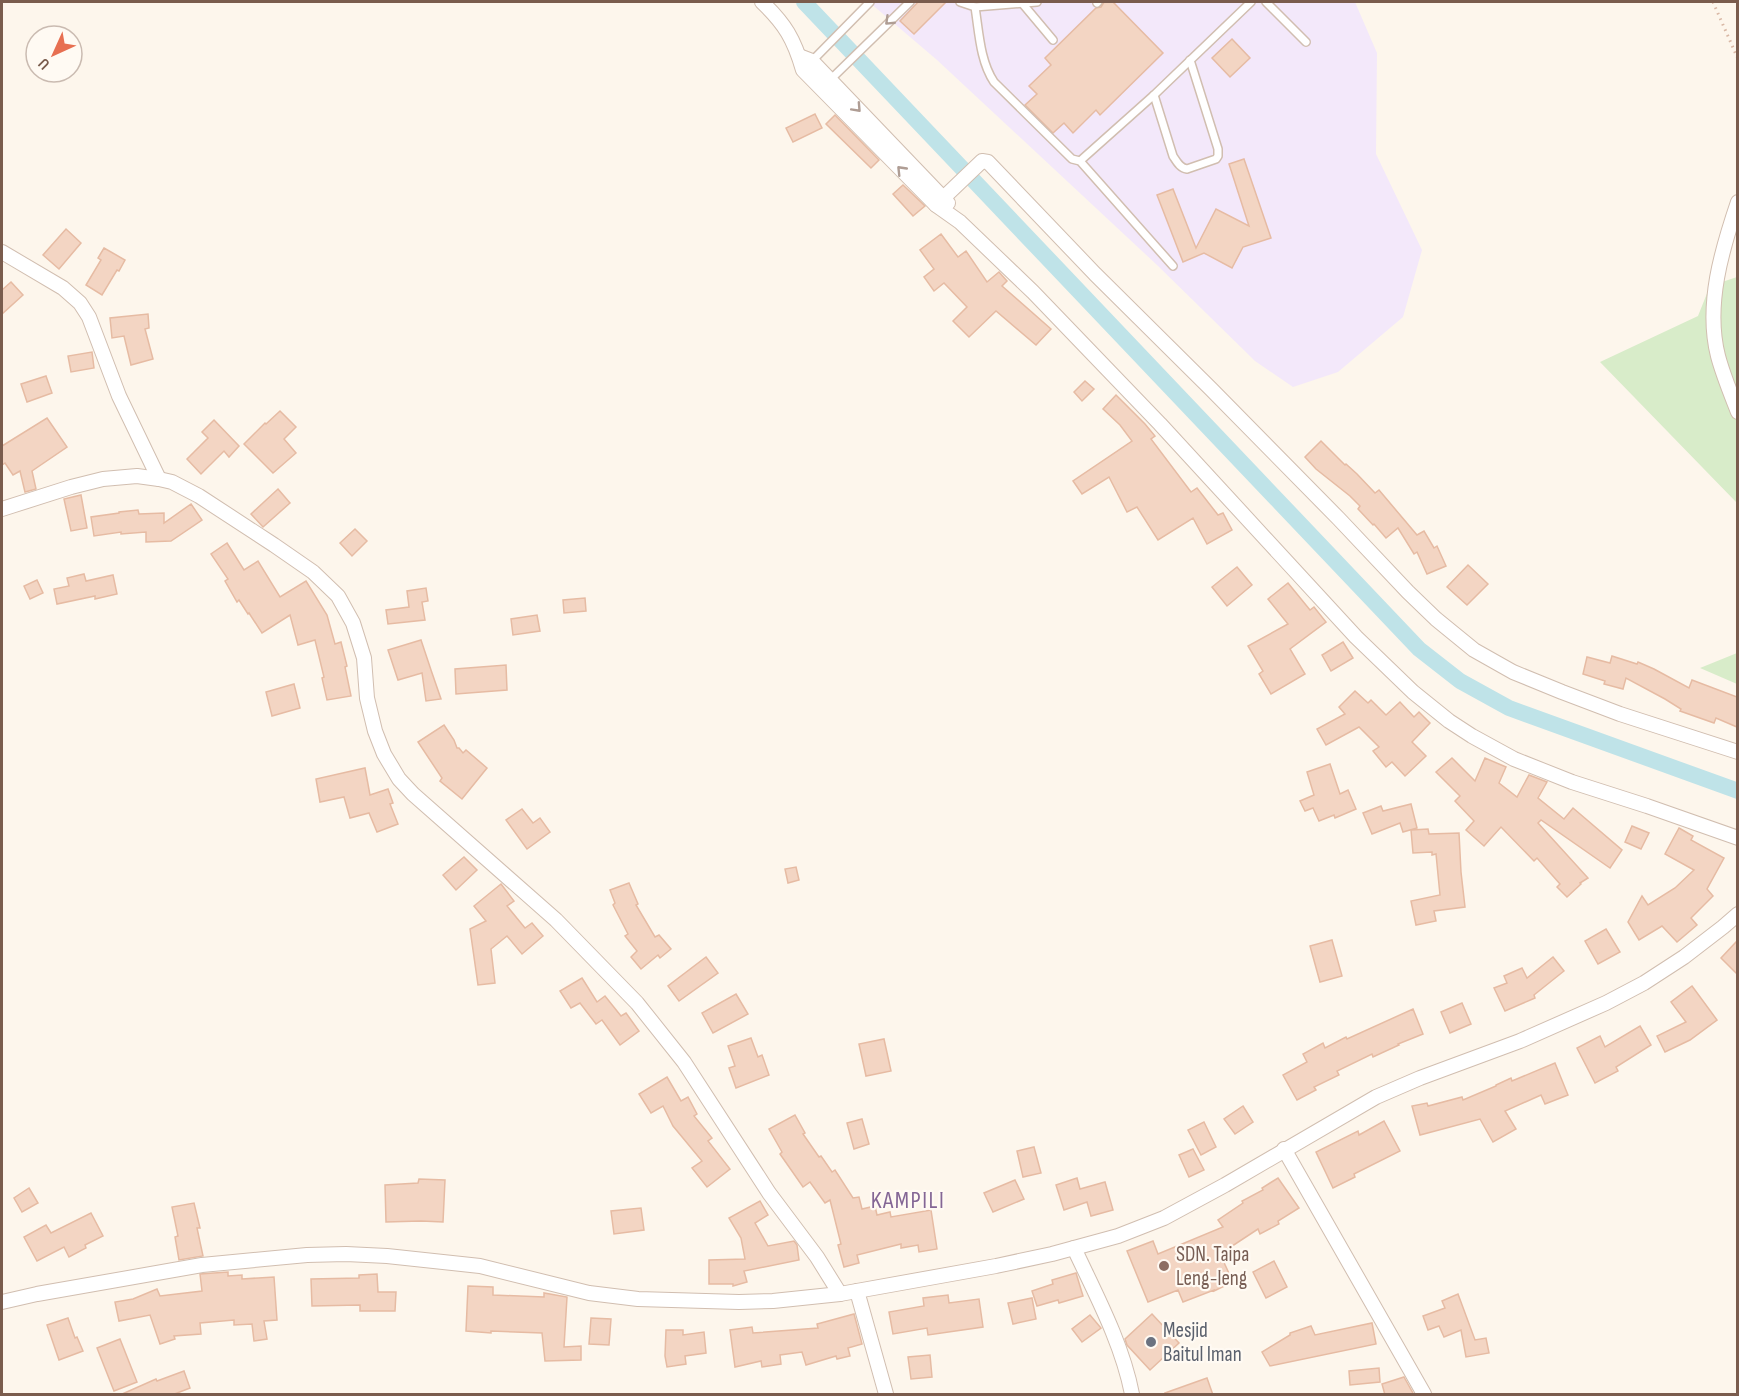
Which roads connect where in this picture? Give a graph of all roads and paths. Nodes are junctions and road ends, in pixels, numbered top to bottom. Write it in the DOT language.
graph roads {
  1 [pos="762,2"];
  2 [pos="870,2"];
  3 [pos="910,2"];
  4 [pos="960,2"];
  5 [pos="1035,2"];
  6 [pos="1251,2"];
  7 [pos="1266,2"];
  8 [pos="1713,2"];
  9 [pos="1022,3"];
  10 [pos="975,7"];
  11 [pos="1053,40"];
  12 [pos="1306,42"];
  13 [pos="1737,59"];
  14 [pos="808,60"];
  15 [pos="1190,60"];
  16 [pos="829,81"];
  17 [pos="1154,95"];
  18 [pos="1080,161"];
  19 [pos="943,198"];
  20 [pos="1737,202"];
  21 [pos="2,252"];
  22 [pos="1173,266"];
  23 [pos="1737,412"];
  24 [pos="159,478"];
  25 [pos="2,509"];
  26 [pos="1737,752"];
  27 [pos="1737,838"];
  28 [pos="1737,914"];
  29 [pos="1284,1149"];
  30 [pos="1074,1248"];
  31 [pos="857,1291"];
  32 [pos="840,1294"];
  33 [pos="2,1302"];
  34 [pos="886,1395"];
  35 [pos="1132,1395"];
  36 [pos="1424,1395"];
  1 -- 14 [label="street"];
  2 -- 14 [label="lane"];
  3 -- 16 [label="lane, one-way"];
  4 -- 10 [label="lane"];
  5 -- 9 [label="lane"];
  6 -- 15 [label="lane"];
  7 -- 12 [label="lane"];
  8 -- 13 [label="path"];
  9 -- 10 [label="lane"];
  9 -- 11 [label="lane"];
  10 -- 18 [label="lane"];
  14 -- 16 [label="street"];
  15 -- 17 [label="lane"];
  15 -- 17 [label="lane"];
  16 -- 19 [label="street"];
  17 -- 18 [label="lane"];
  18 -- 22 [label="lane"];
  19 -- 26 [label="street"];
  19 -- 27 [label="street"];
  20 -- 23 [label="street"];
  21 -- 24 [label="street"];
  24 -- 25 [label="street"];
  24 -- 32 [label="street"];
  28 -- 29 [label="street"];
  29 -- 30 [label="street"];
  29 -- 36 [label="street"];
  30 -- 31 [label="street"];
  30 -- 35 [label="street"];
  31 -- 32 [label="street"];
  31 -- 34 [label="street"];
  32 -- 33 [label="street"];
}
